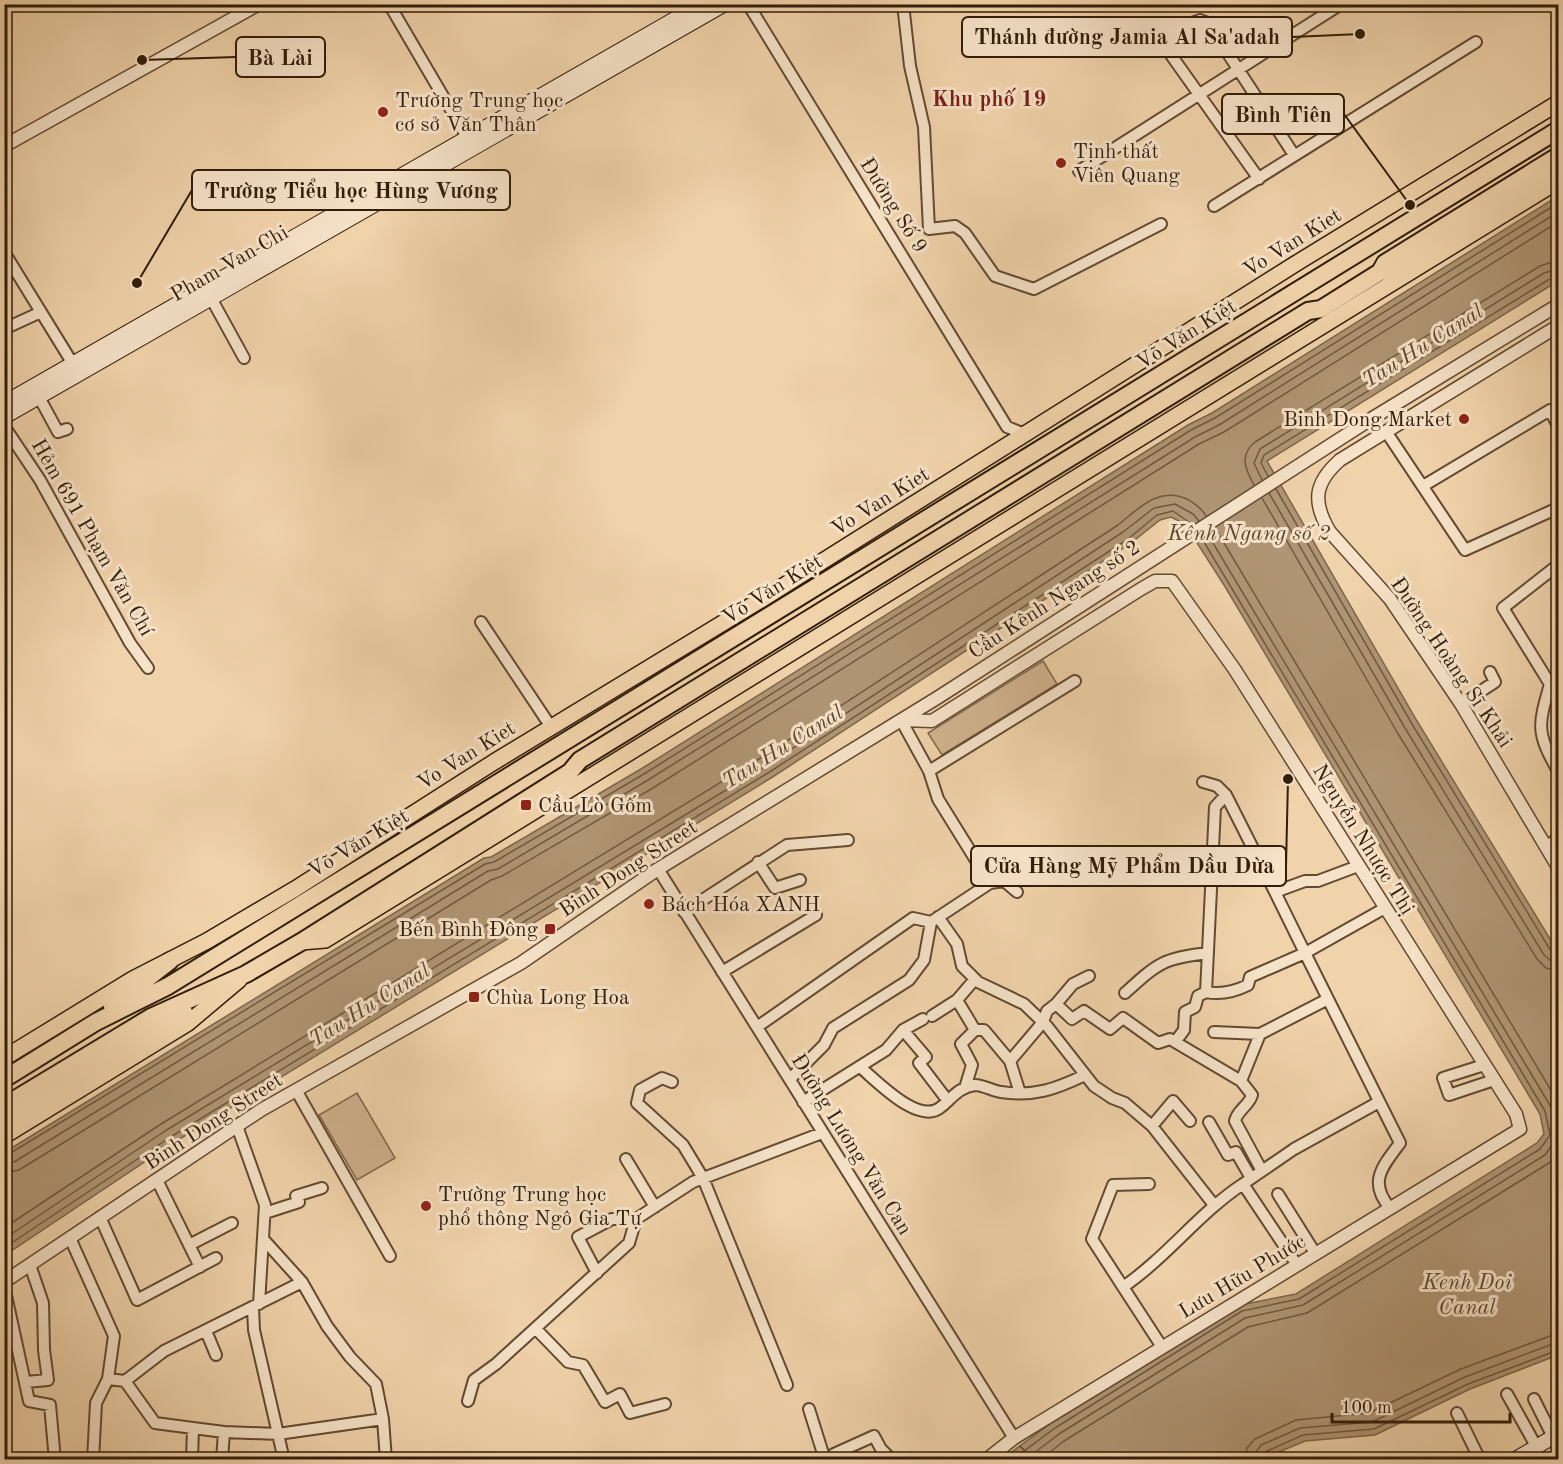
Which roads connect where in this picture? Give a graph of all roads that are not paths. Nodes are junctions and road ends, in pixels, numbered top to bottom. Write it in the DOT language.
graph roads {
  1 [pos="259,4"];
  2 [pos="389,4"];
  3 [pos="701,4"];
  4 [pos="725,4"];
  5 [pos="748,4"];
  6 [pos="903,4"];
  7 [pos="1341,4"];
  8 [pos="1555,4"];
  9 [pos="1558,10"];
  10 [pos="1476,42"];
  11 [pos="1240,69"];
  12 [pos="1198,93"];
  13 [pos="1558,103"];
  14 [pos="1558,130"];
  15 [pos="470,143"];
  16 [pos="4,146"];
  17 [pos="1294,155"];
  18 [pos="1558,156"];
  19 [pos="1558,167"];
  20 [pos="1079,171"];
  21 [pos="1259,179"];
  22 [pos="1558,181"];
  23 [pos="1214,206"];
  24 [pos="1161,224"];
  25 [pos="4,252"];
  26 [pos="1380,272"];
  27 [pos="211,298"];
  28 [pos="1558,305"];
  29 [pos="41,312"];
  30 [pos="1558,326"];
  31 [pos="4,329"];
  32 [pos="244,358"];
  33 [pos="75,369"];
  34 [pos="39,396"];
  35 [pos="4,403"];
  36 [pos="4,417"];
  37 [pos="4,426"];
  38 [pos="1558,426"];
  39 [pos="1007,427"];
  40 [pos="67,429"];
  41 [pos="1387,433"];
  42 [pos="1027,435"];
  43 [pos="1004,449"];
  44 [pos="1423,486"];
  45 [pos="1558,508"];
  46 [pos="1558,565"];
  47 [pos="481,622"];
  48 [pos="148,668"];
  49 [pos="1490,672"];
  50 [pos="1075,681"];
  51 [pos="1550,684"];
  52 [pos="1558,697"];
  53 [pos="938,698"];
  54 [pos="1461,704"];
  55 [pos="901,720"];
  56 [pos="551,727"];
  57 [pos="1557,763"];
  58 [pos="929,771"];
  59 [pos="1203,782"];
  60 [pos="1226,795"];
  61 [pos="1558,839"];
  62 [pos="848,840"];
  63 [pos="1546,846"];
  64 [pos="758,862"];
  65 [pos="1358,866"];
  66 [pos="1558,867"];
  67 [pos="658,869"];
  68 [pos="800,880"];
  69 [pos="990,883"];
  70 [pos="1017,892"];
  71 [pos="1275,892"];
  72 [pos="1384,908"];
  73 [pos="684,912"];
  74 [pos="816,915"];
  75 [pos="935,920"];
  76 [pos="301,942"];
  77 [pos="1208,953"];
  78 [pos="1305,953"];
  79 [pos="170,961"];
  80 [pos="722,972"];
  81 [pos="246,974"];
  82 [pos="1089,976"];
  83 [pos="975,979"];
  84 [pos="1206,992"];
  85 [pos="1125,993"];
  86 [pos="957,999"];
  87 [pos="1328,999"];
  88 [pos="1056,1004"];
  89 [pos="96,1022"];
  90 [pos="1043,1022"];
  91 [pos="757,1027"];
  92 [pos="903,1030"];
  93 [pos="975,1030"];
  94 [pos="1214,1032"];
  95 [pos="1260,1034"];
  96 [pos="1172,1041"];
  97 [pos="4,1058"];
  98 [pos="1010,1061"];
  99 [pos="1484,1065"];
  100 [pos="860,1067"];
  101 [pos="1085,1075"];
  102 [pos="4,1078"];
  103 [pos="790,1079"];
  104 [pos="1494,1080"];
  105 [pos="1241,1081"];
  106 [pos="672,1082"];
  107 [pos="966,1088"];
  108 [pos="296,1090"];
  109 [pos="1020,1093"];
  110 [pos="948,1101"];
  111 [pos="803,1102"];
  112 [pos="1380,1102"];
  113 [pos="4,1106"];
  114 [pos="1190,1121"];
  115 [pos="1209,1122"];
  116 [pos="4,1123"];
  117 [pos="237,1126"];
  118 [pos="1152,1126"];
  119 [pos="1520,1129"];
  120 [pos="822,1133"];
  121 [pos="4,1136"];
  122 [pos="626,1159"];
  123 [pos="1262,1171"];
  124 [pos="703,1178"];
  125 [pos="157,1180"];
  126 [pos="1247,1181"];
  127 [pos="1149,1184"];
  128 [pos="322,1188"];
  129 [pos="1278,1194"];
  130 [pos="1214,1205"];
  131 [pos="655,1207"];
  132 [pos="1390,1208"];
  133 [pos="266,1213"];
  134 [pos="100,1218"];
  135 [pos="636,1219"];
  136 [pos="232,1223"];
  137 [pos="70,1238"];
  138 [pos="265,1242"];
  139 [pos="189,1245"];
  140 [pos="1315,1254"];
  141 [pos="390,1256"];
  142 [pos="216,1258"];
  143 [pos="30,1264"];
  144 [pos="1297,1265"];
  145 [pos="200,1267"];
  146 [pos="597,1273"];
  147 [pos="302,1282"];
  148 [pos="4,1284"];
  149 [pos="1123,1287"];
  150 [pos="256,1306"];
  151 [pos="536,1329"];
  152 [pos="206,1331"];
  153 [pos="1162,1347"];
  154 [pos="216,1355"];
  155 [pos="108,1379"];
  156 [pos="125,1381"];
  157 [pos="26,1382"];
  158 [pos="787,1385"];
  159 [pos="1507,1394"];
  160 [pos="1534,1399"];
  161 [pos="468,1401"];
  162 [pos="665,1404"];
  163 [pos="809,1409"];
  164 [pos="1456,1413"];
  165 [pos="383,1419"];
  166 [pos="193,1428"];
  167 [pos="224,1432"];
  168 [pos="278,1434"];
  169 [pos="1556,1435"];
  170 [pos="1014,1438"];
  171 [pos="1536,1446"];
  172 [pos="829,1457"];
  173 [pos="54,1460"];
  174 [pos="93,1460"];
  175 [pos="192,1460"];
  176 [pos="222,1460"];
  177 [pos="284,1460"];
  178 [pos="386,1460"];
  179 [pos="892,1460"];
  180 [pos="986,1460"];
  181 [pos="1480,1460"];
  182 [pos="1514,1460"];
  1 -- 16 [label="street"];
  2 -- 15 [label="street"];
  3 -- 15 [label="main road, Pham Van Chi"];
  4 -- 15 [label="main road, Pham Van Chi"];
  5 -- 39 [label="street, Đường Số 9"];
  6 -- 24 [label="street"];
  7 -- 11 [label="street"];
  8 -- 9 [label="street"];
  10 -- 17 [label="street"];
  11 -- 12 [label="street"];
  11 -- 12 [label="street"];
  11 -- 17 [label="street"];
  12 -- 20 [label="street"];
  12 -- 21 [label="street"];
  13 -- 42 [label="main road, Vo Van Kiet"];
  14 -- 89 [label="highway, Võ Văn Kiệt"];
  15 -- 27 [label="main road, Pham Van Chi"];
  15 -- 33 [label="main road, Pham Van Chi"];
  17 -- 21 [label="street"];
  18 -- 26 [label="highway"];
  19 -- 26 [label="main road"];
  21 -- 23 [label="street"];
  22 -- 76 [label="main road"];
  25 -- 29 [label="street"];
  26 -- 76 [label="highway"];
  27 -- 32 [label="street"];
  27 -- 33 [label="main road, Pham Van Chi"];
  28 -- 53 [label="street, Cầu Kênh Ngang số 2"];
  29 -- 31 [label="street"];
  29 -- 33 [label="street"];
  30 -- 41 [label="street"];
  33 -- 34 [label="main road, Pham Van Chi"];
  33 -- 35 [label="main road, Pham Van Chi"];
  34 -- 36 [label="main road, Pham Van Chi"];
  34 -- 40 [label="street"];
  37 -- 48 [label="street, Hẻm 691 Phạm Văn Chí"];
  38 -- 44 [label="street"];
  39 -- 42 [label="street"];
  39 -- 43 [label="street"];
  41 -- 44 [label="street"];
  41 -- 54 [label="street, Đường Hoàng Sĩ Khải"];
  42 -- 43 [label="main road, Vo Van Kiet"];
  43 -- 56 [label="main road, Vo Van Kiet"];
  44 -- 45 [label="street"];
  46 -- 51 [label="street"];
  47 -- 56 [label="street"];
  49 -- 54 [label="street"];
  50 -- 58 [label="street"];
  51 -- 52 [label="street"];
  51 -- 57 [label="street"];
  53 -- 55 [label="street, Binh Dong Street"];
  54 -- 63 [label="street, Đường Hoàng Sĩ Khải"];
  55 -- 58 [label="street"];
  55 -- 65 [label="street, Nguyễn Nhược Thị"];
  55 -- 67 [label="street, Binh Dong Street"];
  56 -- 79 [label="main road, Vo Van Kiet"];
  58 -- 69 [label="street"];
  59 -- 60 [label="street"];
  60 -- 71 [label="street"];
  60 -- 77 [label="street"];
  61 -- 63 [label="street"];
  62 -- 64 [label="street"];
  63 -- 66 [label="street, Đường Hoàng Sĩ Khải"];
  64 -- 68 [label="street"];
  64 -- 73 [label="street"];
  65 -- 71 [label="street"];
  65 -- 72 [label="street, Nguyễn Nhược Thị"];
  67 -- 73 [label="street, Đường Lương Văn Can"];
  67 -- 108 [label="street, Binh Dong Street"];
  69 -- 70 [label="street"];
  69 -- 75 [label="street"];
  71 -- 78 [label="street"];
  72 -- 78 [label="street"];
  72 -- 99 [label="street, Nguyễn Nhược Thị"];
  73 -- 80 [label="street, Đường Lương Văn Can"];
  74 -- 80 [label="street"];
  75 -- 83 [label="street"];
  75 -- 91 [label="street"];
  75 -- 103 [label="street"];
  76 -- 81 [label="highway"];
  77 -- 84 [label="street"];
  77 -- 85 [label="street"];
  78 -- 84 [label="street"];
  78 -- 87 [label="street"];
  79 -- 89 [label="highway"];
  79 -- 97 [label="main road, Vo Van Kiet"];
  80 -- 91 [label="street, Đường Lương Văn Can"];
  81 -- 113 [label="highway"];
  81 -- 116 [label="highway"];
  81 -- 121 [label="main road"];
  82 -- 88 [label="street"];
  83 -- 86 [label="street"];
  83 -- 90 [label="street"];
  84 -- 96 [label="street"];
  86 -- 92 [label="street"];
  86 -- 93 [label="street"];
  87 -- 95 [label="street"];
  87 -- 112 [label="street"];
  88 -- 90 [label="street"];
  88 -- 96 [label="street"];
  89 -- 102 [label="highway, Võ Văn Kiệt"];
  90 -- 98 [label="street"];
  90 -- 101 [label="street"];
  91 -- 103 [label="street, Đường Lương Văn Can"];
  92 -- 100 [label="street"];
  92 -- 110 [label="street"];
  93 -- 98 [label="street"];
  93 -- 107 [label="street"];
  94 -- 95 [label="street"];
  95 -- 105 [label="street"];
  96 -- 105 [label="street"];
  98 -- 109 [label="street"];
  99 -- 104 [label="street, Nguyễn Nhược Thị"];
  99 -- 104 [label="street"];
  100 -- 110 [label="street"];
  100 -- 111 [label="street"];
  101 -- 109 [label="street"];
  101 -- 118 [label="street"];
  103 -- 111 [label="street, Đường Lương Văn Can"];
  104 -- 119 [label="street, Nguyễn Nhược Thị"];
  105 -- 123 [label="street"];
  106 -- 124 [label="street"];
  107 -- 109 [label="street"];
  107 -- 110 [label="street"];
  108 -- 117 [label="street, Binh Dong Street"];
  108 -- 141 [label="street"];
  111 -- 120 [label="street, Đường Lương Văn Can"];
  112 -- 123 [label="street"];
  112 -- 132 [label="street"];
  114 -- 118 [label="street"];
  115 -- 126 [label="street"];
  117 -- 125 [label="street, Binh Dong Street"];
  117 -- 133 [label="street"];
  118 -- 130 [label="street"];
  119 -- 132 [label="street, Lưu Hữu Phước"];
  120 -- 124 [label="street"];
  120 -- 170 [label="street, Đường Lương Văn Can"];
  122 -- 131 [label="street"];
  123 -- 126 [label="street"];
  124 -- 131 [label="street"];
  124 -- 158 [label="street"];
  125 -- 134 [label="street, Binh Dong Street"];
  125 -- 139 [label="street"];
  126 -- 130 [label="street"];
  126 -- 144 [label="street"];
  127 -- 149 [label="street"];
  128 -- 133 [label="street"];
  129 -- 140 [label="street"];
  130 -- 149 [label="street"];
  131 -- 135 [label="street"];
  132 -- 140 [label="street, Lưu Hữu Phước"];
  133 -- 138 [label="street"];
  134 -- 137 [label="street, Binh Dong Street"];
  134 -- 145 [label="street"];
  135 -- 146 [label="street"];
  135 -- 146 [label="street"];
  136 -- 139 [label="street"];
  137 -- 143 [label="street, Binh Dong Street"];
  137 -- 155 [label="street"];
  138 -- 147 [label="street"];
  138 -- 150 [label="street"];
  139 -- 145 [label="street"];
  140 -- 144 [label="street, Lưu Hữu Phước"];
  142 -- 145 [label="street"];
  143 -- 148 [label="street, Binh Dong Street"];
  143 -- 157 [label="street"];
  144 -- 153 [label="street, Lưu Hữu Phước"];
  146 -- 151 [label="street"];
  147 -- 150 [label="street"];
  147 -- 165 [label="street"];
  148 -- 157 [label="street"];
  149 -- 153 [label="street"];
  150 -- 152 [label="street"];
  150 -- 168 [label="street"];
  151 -- 161 [label="street"];
  151 -- 162 [label="street"];
  152 -- 154 [label="street"];
  152 -- 156 [label="street"];
  153 -- 170 [label="street, Lưu Hữu Phước"];
  155 -- 156 [label="street"];
  155 -- 174 [label="street"];
  156 -- 166 [label="street"];
  157 -- 173 [label="street"];
  159 -- 171 [label="street"];
  160 -- 169 [label="street"];
  163 -- 172 [label="street"];
  164 -- 181 [label="street"];
  165 -- 168 [label="street"];
  165 -- 178 [label="street"];
  166 -- 167 [label="street"];
  166 -- 175 [label="street"];
  167 -- 168 [label="street"];
  167 -- 176 [label="street"];
  168 -- 177 [label="street"];
  169 -- 171 [label="main road"];
  170 -- 180 [label="street, Lưu Hữu Phước"];
  171 -- 182 [label="main road"];
  172 -- 179 [label="street"];
}
